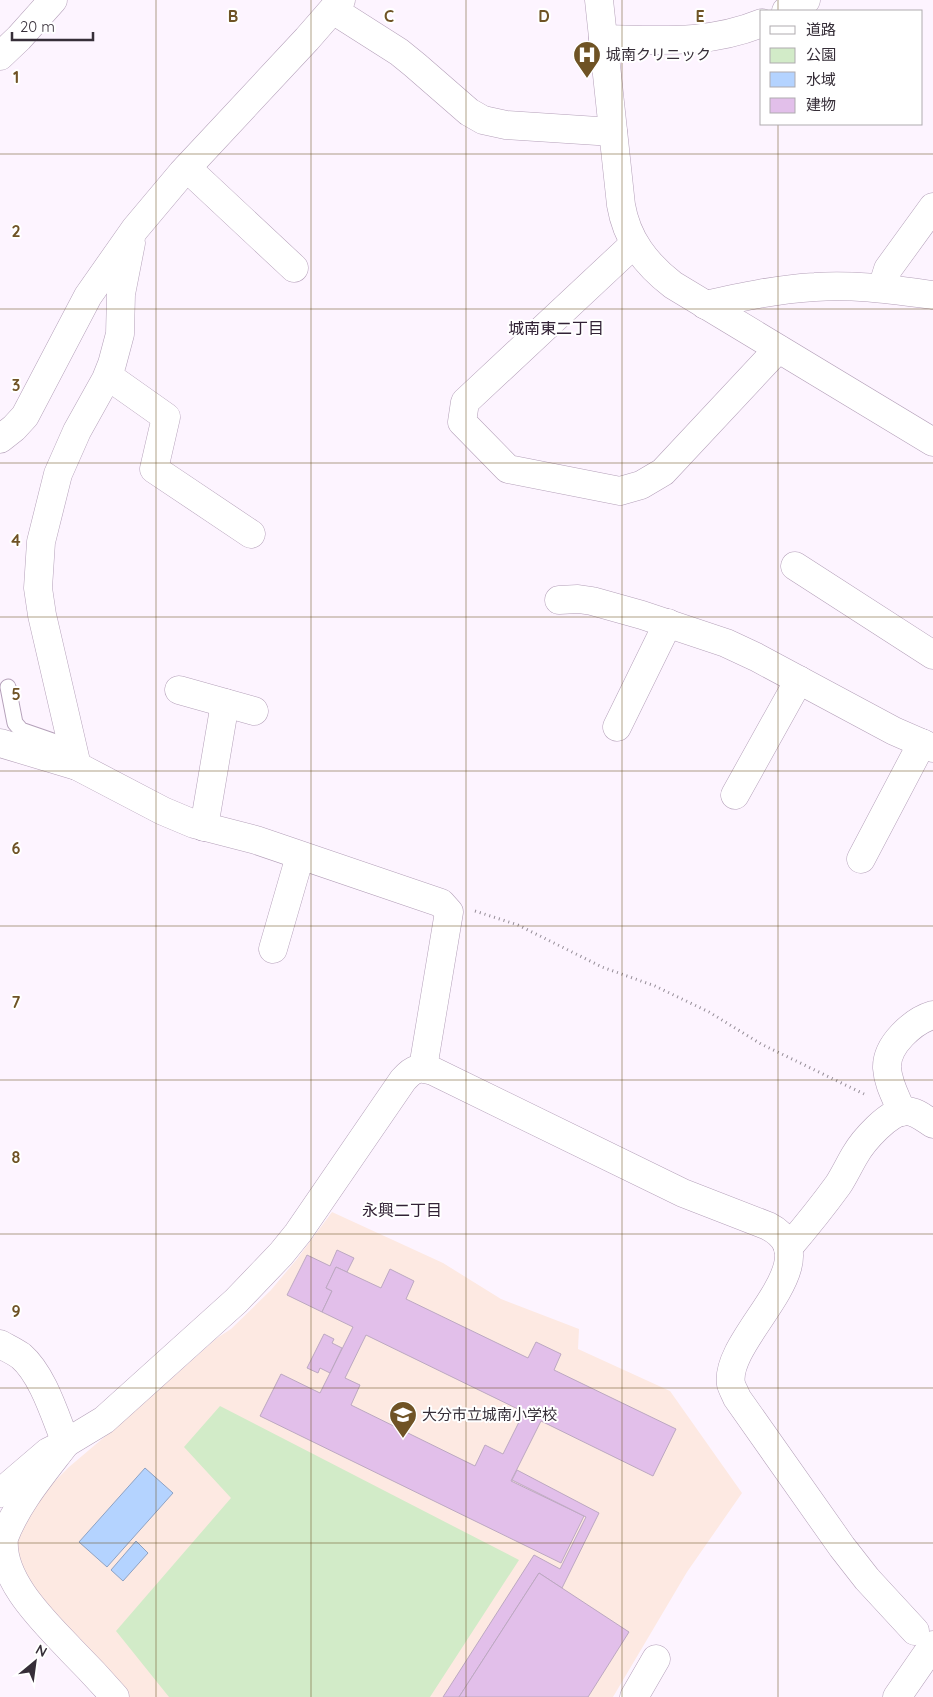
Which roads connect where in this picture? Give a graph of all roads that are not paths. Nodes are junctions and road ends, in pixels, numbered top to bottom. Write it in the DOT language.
graph roads {
  1 [pos="53,0"];
  2 [pos="599,0"];
  3 [pos="806,0"];
  4 [pos="337,5"];
  5 [pos="788,10"];
  6 [pos="760,24"];
  7 [pos="603,39"];
  8 [pos="0,56"];
  9 [pos="613,132"];
  10 [pos="187,168"];
  11 [pos="933,207"];
  12 [pos="134,229"];
  13 [pos="634,244"];
  14 [pos="294,268"];
  15 [pos="882,288"];
  16 [pos="933,295"];
  17 [pos="705,305"];
  18 [pos="778,349"];
  19 [pos="108,376"];
  20 [pos="0,439"];
  21 [pos="933,442"];
  22 [pos="251,534"];
  23 [pos="795,566"];
  24 [pos="559,600"];
  25 [pos="668,623"];
  26 [pos="933,655"];
  27 [pos="800,680"];
  28 [pos="8,687"];
  29 [pos="179,690"];
  30 [pos="225,703"];
  31 [pos="254,711"];
  32 [pos="617,727"];
  33 [pos="0,742"];
  34 [pos="928,745"];
  35 [pos="75,757"];
  36 [pos="735,795"];
  37 [pos="204,827"];
  38 [pos="300,856"];
  39 [pos="861,859"];
  40 [pos="272,949"];
  41 [pos="933,1015"];
  42 [pos="422,1068"];
  43 [pos="899,1112"];
  44 [pos="933,1124"];
  45 [pos="788,1248"];
  46 [pos="0,1344"];
  47 [pos="66,1443"];
  48 [pos="0,1493"];
  49 [pos="924,1638"];
  50 [pos="656,1659"];
  51 [pos="115,1697"];
  52 [pos="634,1697"];
  53 [pos="897,1697"];
  1 -- 8 [label="street"];
  2 -- 7 [label="street"];
  3 -- 5 [label="street"];
  4 -- 9 [label="street"];
  4 -- 10 [label="street"];
  6 -- 7 [label="street"];
  7 -- 9 [label="street"];
  9 -- 13 [label="street"];
  10 -- 12 [label="street"];
  10 -- 14 [label="street"];
  11 -- 15 [label="street"];
  12 -- 19 [label="street"];
  12 -- 20 [label="street"];
  13 -- 17 [label="street"];
  13 -- 18 [label="street"];
  15 -- 16 [label="street"];
  15 -- 17 [label="street"];
  17 -- 18 [label="street"];
  18 -- 21 [label="street"];
  19 -- 22 [label="street"];
  19 -- 35 [label="street"];
  23 -- 26 [label="street"];
  24 -- 25 [label="street"];
  25 -- 27 [label="street"];
  25 -- 32 [label="street"];
  27 -- 34 [label="street"];
  27 -- 36 [label="street"];
  28 -- 35 [label="lane"];
  29 -- 30 [label="street"];
  30 -- 31 [label="street"];
  30 -- 37 [label="street"];
  33 -- 35 [label="street"];
  34 -- 39 [label="street"];
  35 -- 37 [label="street"];
  37 -- 38 [label="street"];
  38 -- 40 [label="street"];
  38 -- 42 [label="street"];
  41 -- 43 [label="street"];
  42 -- 45 [label="street"];
  42 -- 47 [label="street"];
  43 -- 44 [label="street"];
  43 -- 45 [label="street"];
  45 -- 49 [label="street"];
  46 -- 47 [label="street"];
  47 -- 48 [label="street"];
  47 -- 51 [label="street"];
  49 -- 53 [label="street"];
  50 -- 52 [label="street"];
}
